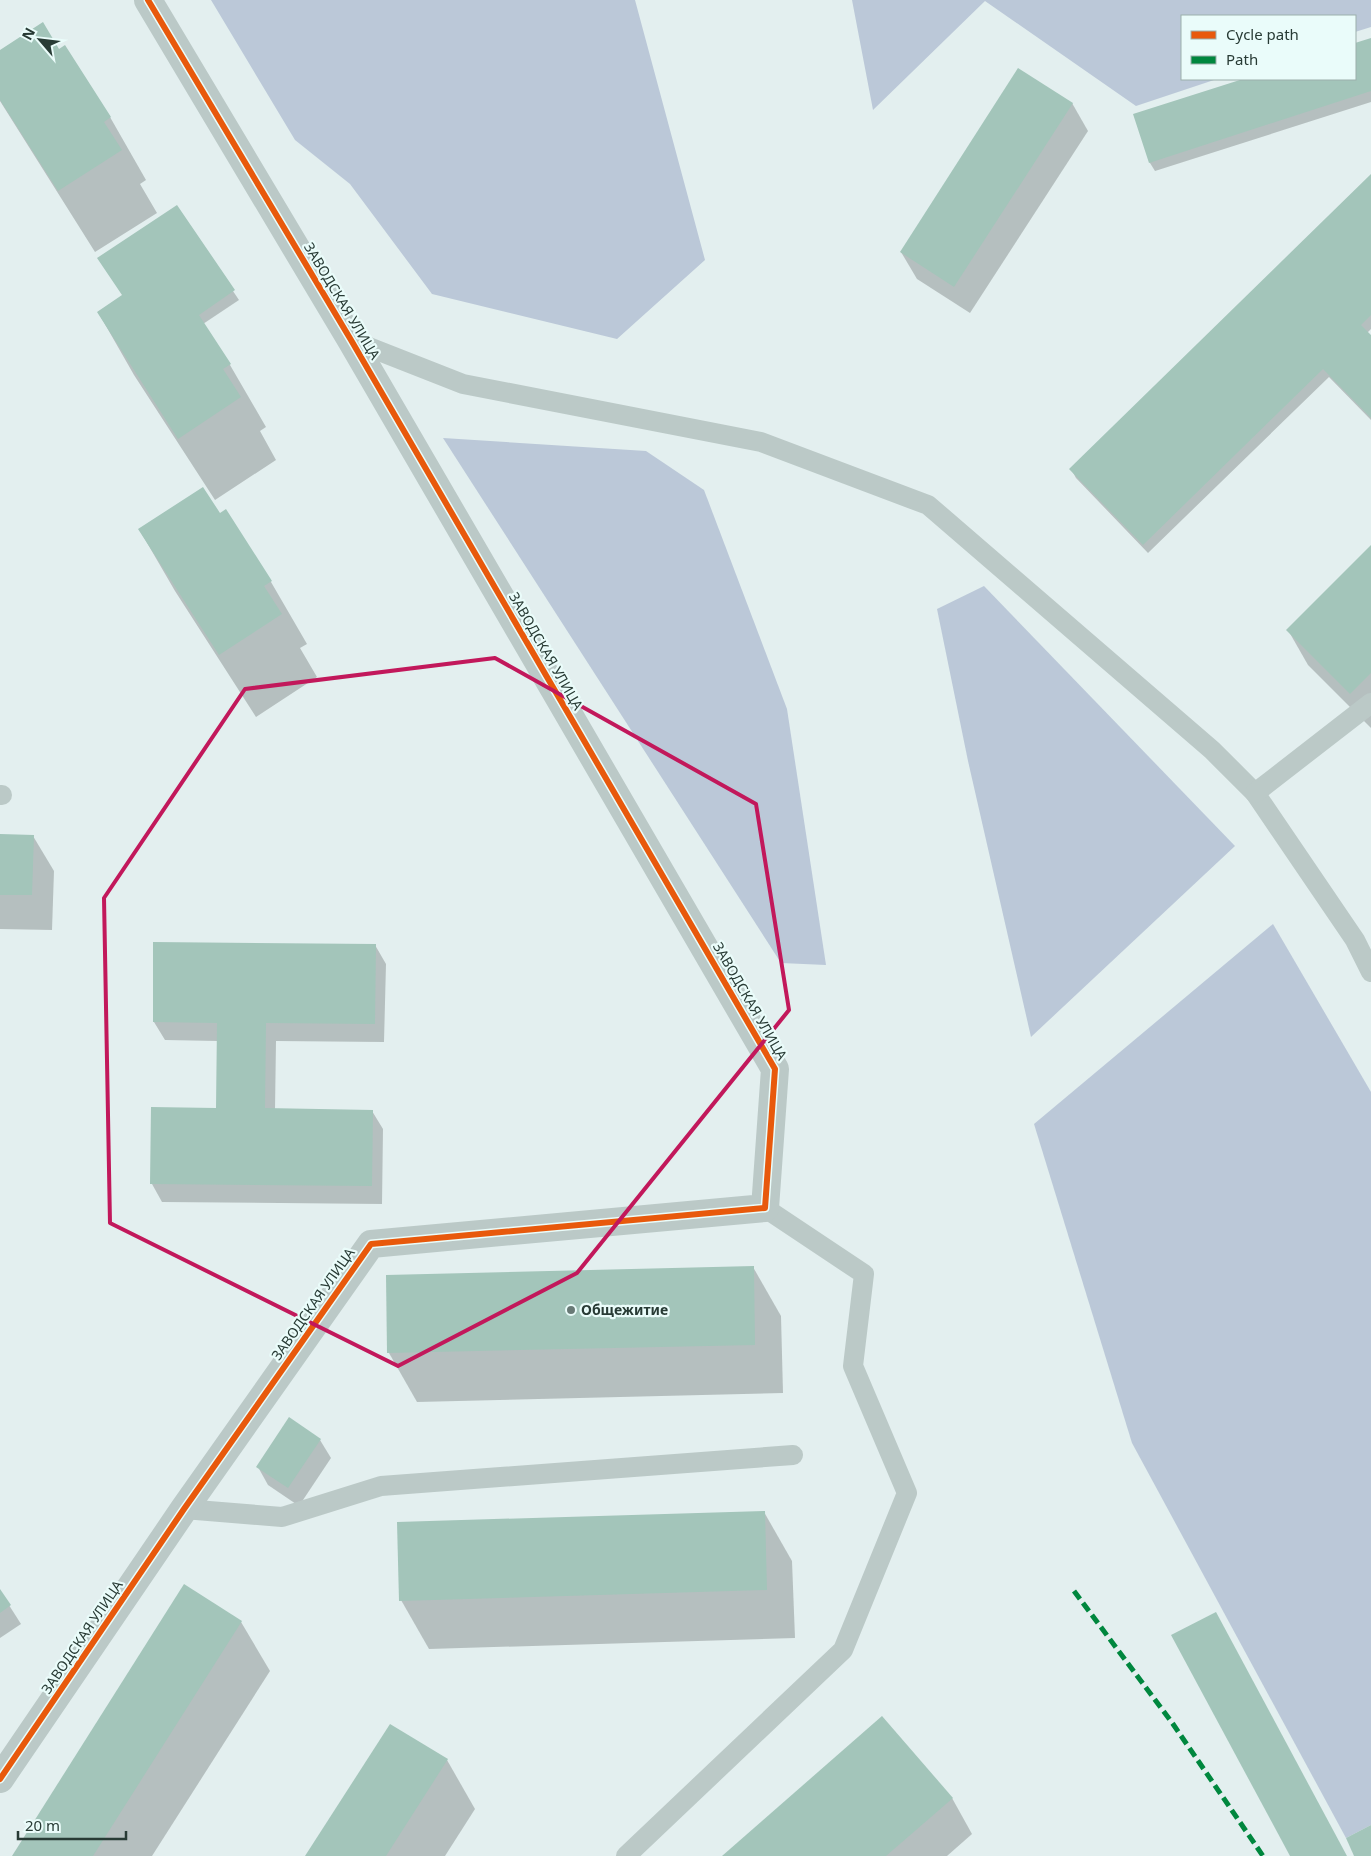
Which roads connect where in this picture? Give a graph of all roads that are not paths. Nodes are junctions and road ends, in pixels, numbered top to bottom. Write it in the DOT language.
graph roads {
  1 [pos="148,0"];
  2 [pos="351,340"];
  3 [pos="1371,703"];
  4 [pos="1255,793"];
  5 [pos="1371,972"];
  6 [pos="765,1208"];
  7 [pos="793,1455"];
  8 [pos="184,1510"];
  9 [pos="0,1779"];
  10 [pos="626,1856"];
  1 -- 2 [label="street, ЗАВОДСКАЯ УЛИЦА"];
  2 -- 4 [label="lane"];
  2 -- 6 [label="street, ЗАВОДСКАЯ УЛИЦА"];
  3 -- 4 [label="lane"];
  4 -- 5 [label="lane"];
  6 -- 8 [label="street, ЗАВОДСКАЯ УЛИЦА"];
  6 -- 10 [label="lane"];
  7 -- 8 [label="lane"];
  8 -- 9 [label="street, ЗАВОДСКАЯ УЛИЦА"];
}
